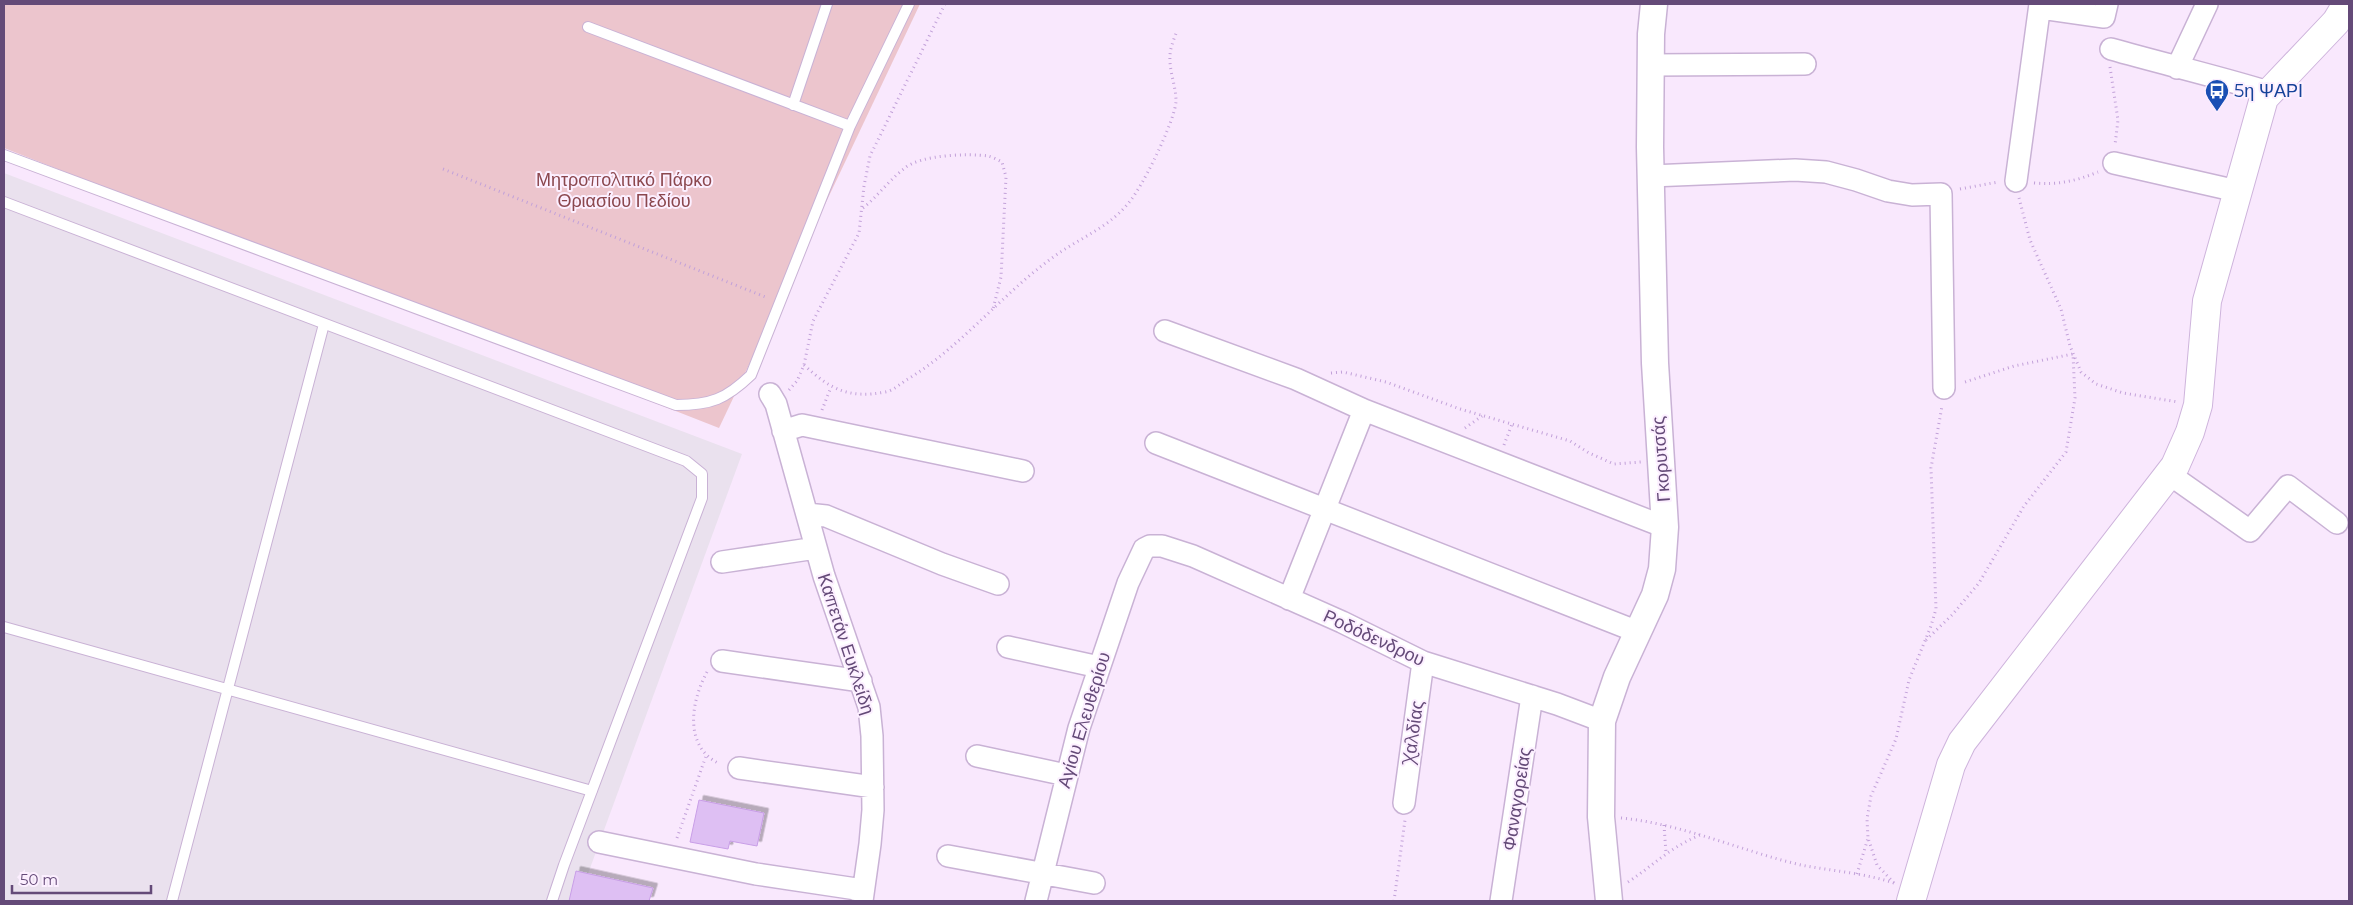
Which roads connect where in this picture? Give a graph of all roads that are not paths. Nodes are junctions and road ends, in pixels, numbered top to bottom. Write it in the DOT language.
graph roads {
  1 [pos="827,4"];
  2 [pos="909,4"];
  3 [pos="1654,4"];
  4 [pos="2107,4"];
  5 [pos="2207,4"];
  6 [pos="2347,4"];
  7 [pos="2040,6"];
  8 [pos="588,27"];
  9 [pos="2111,49"];
  10 [pos="1806,64"];
  11 [pos="1651,65"];
  12 [pos="2177,68"];
  13 [pos="2268,92"];
  14 [pos="793,105"];
  15 [pos="850,126"];
  16 [pos="4,155"];
  17 [pos="2114,163"];
  18 [pos="1651,176"];
  19 [pos="2016,181"];
  20 [pos="2237,192"];
  21 [pos="4,202"];
  22 [pos="324,324"];
  23 [pos="1165,331"];
  24 [pos="1944,388"];
  25 [pos="773,399"];
  26 [pos="1364,410"];
  27 [pos="783,431"];
  28 [pos="1156,442"];
  29 [pos="1023,471"];
  30 [pos="2169,474"];
  31 [pos="1324,510"];
  32 [pos="807,514"];
  33 [pos="2337,523"];
  34 [pos="1664,527"];
  35 [pos="1150,546"];
  36 [pos="816,548"];
  37 [pos="722,562"];
  38 [pos="998,584"];
  39 [pos="1289,599"];
  40 [pos="4,627"];
  41 [pos="1638,632"];
  42 [pos="1008,647"];
  43 [pos="722,661"];
  44 [pos="1423,662"];
  45 [pos="1099,667"];
  46 [pos="861,681"];
  47 [pos="228,689"];
  48 [pos="1532,696"];
  49 [pos="1602,721"];
  50 [pos="977,756"];
  51 [pos="739,768"];
  52 [pos="1066,775"];
  53 [pos="873,787"];
  54 [pos="592,791"];
  55 [pos="1404,803"];
  56 [pos="599,842"];
  57 [pos="948,856"];
  58 [pos="1043,874"];
  59 [pos="1094,883"];
  60 [pos="1902,891"];
  61 [pos="862,895"];
  62 [pos="1609,896"];
  63 [pos="172,901"];
  64 [pos="552,901"];
  65 [pos="1036,901"];
  66 [pos="1501,901"];
  1 -- 14 [label="lane"];
  2 -- 15 [label="lane"];
  3 -- 11 [label="street, Γκορυτσάς"];
  4 -- 7 [label="street"];
  5 -- 12 [label="street"];
  6 -- 13 [label="main road"];
  7 -- 19 [label="street"];
  8 -- 14 [label="lane"];
  9 -- 12 [label="street"];
  10 -- 11 [label="street"];
  11 -- 18 [label="street, Γκορυτσάς"];
  12 -- 13 [label="street"];
  13 -- 20 [label="main road"];
  14 -- 15 [label="lane"];
  15 -- 16 [label="lane"];
  17 -- 20 [label="street"];
  18 -- 24 [label="street"];
  18 -- 34 [label="street, Γκορυτσάς"];
  20 -- 30 [label="main road"];
  21 -- 22 [label="lane"];
  22 -- 47 [label="lane"];
  22 -- 54 [label="lane"];
  23 -- 26 [label="street"];
  25 -- 27 [label="street, Καπετάν Ευκλείδη"];
  26 -- 31 [label="street"];
  26 -- 34 [label="street"];
  27 -- 29 [label="street"];
  27 -- 32 [label="street, Καπετάν Ευκλείδη"];
  28 -- 31 [label="street"];
  30 -- 33 [label="street"];
  30 -- 60 [label="main road"];
  31 -- 39 [label="street"];
  31 -- 41 [label="street"];
  32 -- 36 [label="street, Καπετάν Ευκλείδη"];
  32 -- 38 [label="street"];
  34 -- 41 [label="street, Γκορυτσάς"];
  35 -- 39 [label="street, Ροδόδενδρου"];
  35 -- 45 [label="street, Αγίου Ελευθερίου"];
  36 -- 37 [label="street"];
  36 -- 46 [label="street, Καπετάν Ευκλείδη"];
  39 -- 44 [label="street, Ροδόδενδρου"];
  40 -- 47 [label="lane"];
  41 -- 49 [label="street, Γκορυτσάς"];
  42 -- 45 [label="street"];
  43 -- 46 [label="street"];
  44 -- 48 [label="street, Ροδόδενδρου"];
  44 -- 55 [label="street, Χαλδίας"];
  45 -- 52 [label="street, Αγίου Ελευθερίου"];
  46 -- 53 [label="street, Καπετάν Ευκλείδη"];
  47 -- 54 [label="lane"];
  47 -- 63 [label="lane"];
  48 -- 49 [label="street, Ροδόδενδρου"];
  48 -- 66 [label="street, Φαναγορείας"];
  49 -- 62 [label="street, Γκορυτσάς"];
  50 -- 52 [label="street"];
  51 -- 53 [label="street"];
  52 -- 58 [label="street, Αγίου Ελευθερίου"];
  53 -- 61 [label="street, Καπετάν Ευκλείδη"];
  54 -- 64 [label="lane"];
  56 -- 61 [label="street"];
  57 -- 58 [label="street"];
  58 -- 59 [label="street"];
  58 -- 65 [label="street, Αγίου Ελευθερίου"];
}
